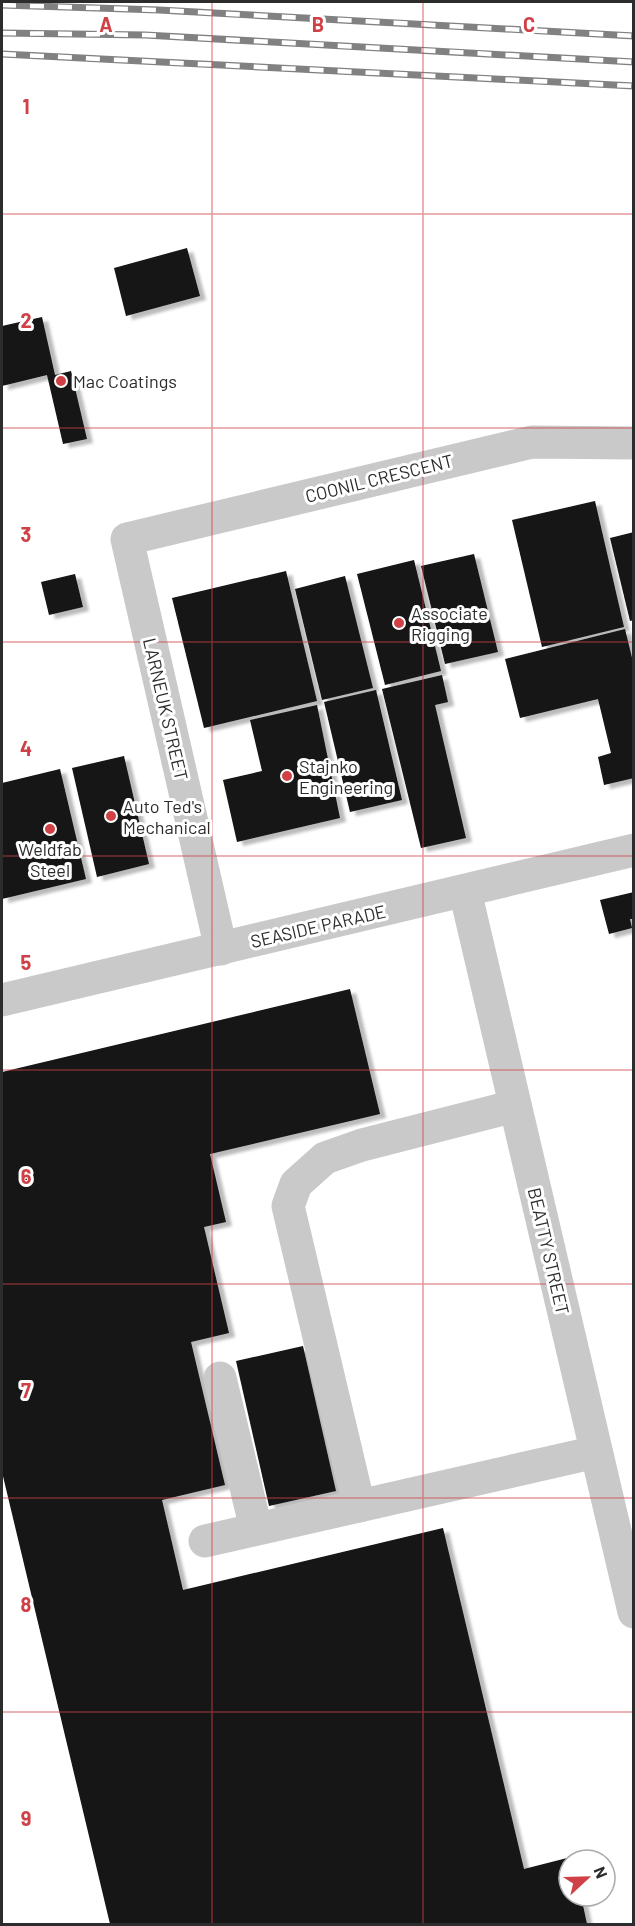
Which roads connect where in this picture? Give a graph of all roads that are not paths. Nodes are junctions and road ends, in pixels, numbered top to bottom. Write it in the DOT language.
graph roads {
  1 [pos="633,443"];
  2 [pos="127,539"];
  3 [pos="633,850"];
  4 [pos="465,891"];
  5 [pos="221,949"];
  6 [pos="2,1000"];
  7 [pos="515,1106"];
  8 [pos="220,1378"];
  9 [pos="596,1452"];
  10 [pos="359,1506"];
  11 [pos="256,1529"];
  12 [pos="205,1541"];
  13 [pos="633,1612"];
  1 -- 2 [label="street, COONIL CRESCENT"];
  2 -- 5 [label="street, LARNEUK STREET"];
  3 -- 4 [label="street, SEASIDE PARADE"];
  4 -- 5 [label="street, SEASIDE PARADE"];
  4 -- 7 [label="street, BEATTY STREET"];
  5 -- 6 [label="street, SEASIDE PARADE"];
  7 -- 9 [label="street, BEATTY STREET"];
  7 -- 10 [label="street"];
  8 -- 11 [label="street"];
  9 -- 10 [label="street"];
  9 -- 13 [label="street, BEATTY STREET"];
  10 -- 11 [label="street"];
  11 -- 12 [label="street"];
}
